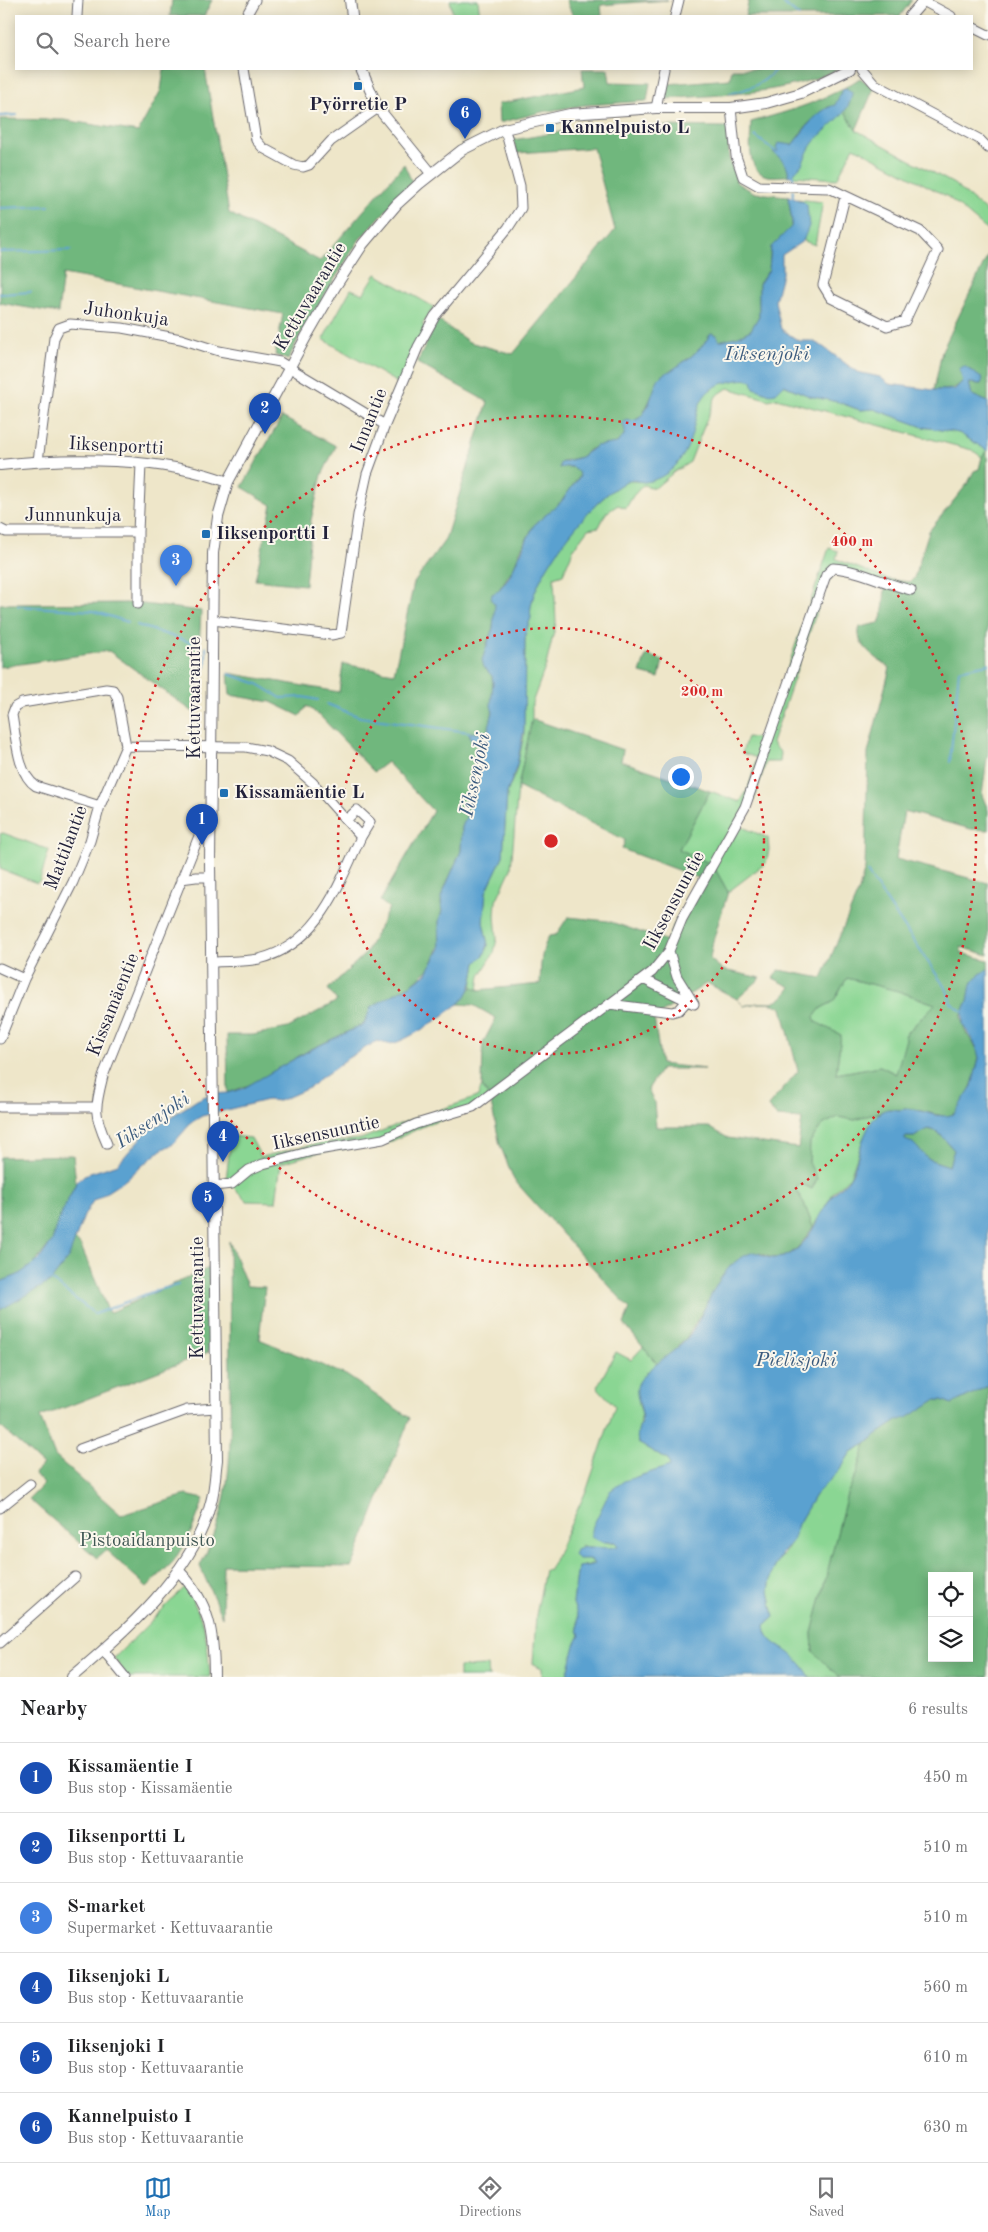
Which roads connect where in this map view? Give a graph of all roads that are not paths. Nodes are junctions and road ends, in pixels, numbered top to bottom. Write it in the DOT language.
graph roads {
  1 [pos="78,0"];
  2 [pos="255,0"];
  3 [pos="350,0"];
  4 [pos="679,0"];
  5 [pos="923,1"];
  6 [pos="76,15"];
  7 [pos="247,15"];
  8 [pos="352,15"];
  9 [pos="675,15"];
  10 [pos="911,15"];
  11 [pos="949,15"];
  12 [pos="973,28"];
  13 [pos="988,35"];
  14 [pos="244,70"];
  15 [pos="362,70"];
  16 [pos="664,70"];
  17 [pos="848,70"];
  18 [pos="863,70"];
  19 [pos="378,108"];
  20 [pos="656,108"];
  21 [pos="731,108"];
  22 [pos="504,129"];
  23 [pos="988,148"];
  24 [pos="431,173"];
  25 [pos="845,197"];
  26 [pos="289,366"];
  27 [pos="385,425"];
  28 [pos="38,461"];
  29 [pos="140,464"];
  30 [pos="0,465"];
  31 [pos="228,482"];
  32 [pos="0,529"];
  33 [pos="138,532"];
  34 [pos="911,590"];
  35 [pos="138,604"];
  36 [pos="213,620"];
  37 [pos="126,746"];
  38 [pos="212,746"];
  39 [pos="100,806"];
  40 [pos="346,820"];
  41 [pos="201,831"];
  42 [pos="361,837"];
  43 [pos="210,877"];
  44 [pos="181,879"];
  45 [pos="669,951"];
  46 [pos="213,962"];
  47 [pos="0,968"];
  48 [pos="24,979"];
  49 [pos="643,979"];
  50 [pos="687,1002"];
  51 [pos="609,1004"];
  52 [pos="0,1038"];
  53 [pos="0,1107"];
  54 [pos="95,1107"];
  55 [pos="107,1144"];
  56 [pos="214,1186"];
  57 [pos="216,1408"];
  58 [pos="80,1449"];
  59 [pos="30,1484"];
  60 [pos="0,1508"];
  61 [pos="178,1570"];
  62 [pos="75,1577"];
  63 [pos="0,1643"];
  64 [pos="103,1650"];
  65 [pos="72,1677"];
  66 [pos="125,1677"];
  67 [pos="214,1677"];
  1 -- 6 [label="street"];
  2 -- 7 [label="street"];
  3 -- 8 [label="street"];
  4 -- 9 [label="street"];
  5 -- 10 [label="street"];
  5 -- 11 [label="street"];
  12 -- 13 [label="street"];
  14 -- 19 [label="street"];
  15 -- 19 [label="street"];
  16 -- 20 [label="street"];
  17 -- 21 [label="street, Kettuvaarantie"];
  18 -- 23 [label="street"];
  19 -- 24 [label="street"];
  20 -- 21 [label="street, Kettuvaarantie"];
  20 -- 22 [label="street, Kettuvaarantie"];
  21 -- 25 [label="street"];
  22 -- 24 [label="street, Kettuvaarantie"];
  22 -- 27 [label="street, Innantie"];
  24 -- 26 [label="street, Kettuvaarantie"];
  25 -- 25 [label="street"];
  26 -- 27 [label="street"];
  26 -- 28 [label="street, Juhonkuja"];
  26 -- 31 [label="street, Kettuvaarantie"];
  27 -- 36 [label="street, Innantie"];
  28 -- 29 [label="street, Iiksenportti"];
  28 -- 30 [label="street, Iiksenportti"];
  29 -- 31 [label="street, Iiksenportti"];
  29 -- 33 [label="street, Junnunkuja"];
  31 -- 36 [label="street, Kettuvaarantie"];
  32 -- 33 [label="street, Junnunkuja"];
  33 -- 35 [label="street"];
  34 -- 45 [label="street, Iiksensuuntie"];
  36 -- 38 [label="street, Kettuvaarantie"];
  37 -- 38 [label="street"];
  37 -- 39 [label="street, Mattilantie"];
  37 -- 39 [label="street"];
  38 -- 40 [label="street"];
  38 -- 43 [label="street, Kettuvaarantie"];
  39 -- 48 [label="street, Mattilantie"];
  40 -- 42 [label="street"];
  40 -- 42 [label="street"];
  41 -- 44 [label="street, Kissamäentie"];
  42 -- 46 [label="street"];
  43 -- 44 [label="street"];
  43 -- 46 [label="street, Kettuvaarantie"];
  44 -- 54 [label="street, Kissamäentie"];
  45 -- 49 [label="street, Iiksensuuntie"];
  45 -- 50 [label="street"];
  46 -- 56 [label="street, Kettuvaarantie"];
  47 -- 48 [label="street"];
  48 -- 52 [label="street, Mattilantie"];
  49 -- 50 [label="street"];
  49 -- 51 [label="street, Iiksensuuntie"];
  50 -- 51 [label="street"];
  51 -- 56 [label="street, Iiksensuuntie"];
  53 -- 54 [label="street"];
  54 -- 55 [label="street, Kissamäentie"];
  56 -- 57 [label="street, Kettuvaarantie"];
  57 -- 58 [label="street"];
  57 -- 61 [label="street, Kettuvaarantie"];
  59 -- 60 [label="street"];
  61 -- 64 [label="street, Kettuvaarantie"];
  61 -- 67 [label="street"];
  62 -- 63 [label="street"];
  64 -- 65 [label="street, Kettuvaarantie"];
  64 -- 66 [label="street"];
}
